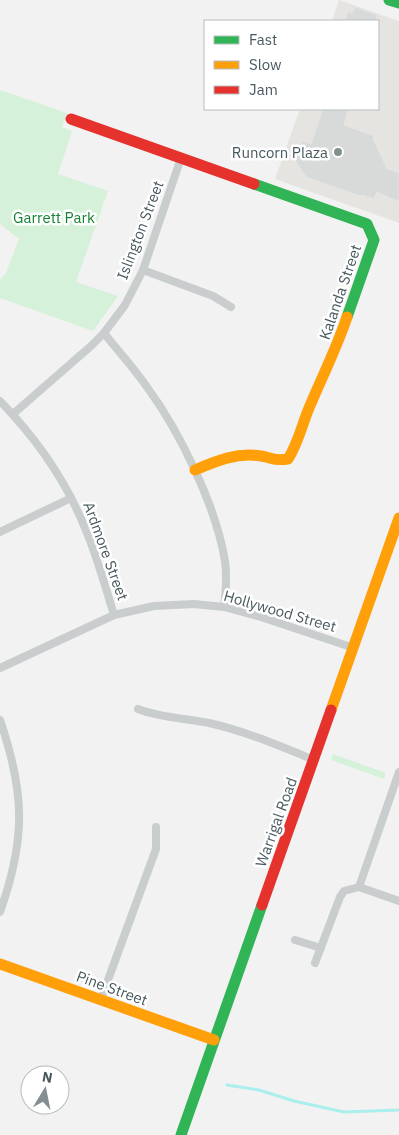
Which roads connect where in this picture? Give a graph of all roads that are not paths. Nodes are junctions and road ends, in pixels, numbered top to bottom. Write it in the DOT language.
graph roads {
  1 [pos="389,0"];
  2 [pos="399,4"];
  3 [pos="71,119"];
  4 [pos="181,158"];
  5 [pos="143,270"];
  6 [pos="232,307"];
  7 [pos="104,333"];
  8 [pos="0,401"];
  9 [pos="13,414"];
  10 [pos="195,470"];
  11 [pos="71,498"];
  12 [pos="399,518"];
  13 [pos="0,532"];
  14 [pos="224,607"];
  15 [pos="114,615"];
  16 [pos="354,648"];
  17 [pos="0,668"];
  18 [pos="138,709"];
  19 [pos="0,720"];
  20 [pos="314,760"];
  21 [pos="399,772"];
  22 [pos="156,826"];
  23 [pos="359,887"];
  24 [pos="399,901"];
  25 [pos="0,912"];
  26 [pos="295,940"];
  27 [pos="321,948"];
  28 [pos="0,964"];
  29 [pos="315,964"];
  30 [pos="101,999"];
  31 [pos="214,1040"];
  32 [pos="181,1135"];
  1 -- 2 [label="street"];
  3 -- 4 [label="street, Kalanda Street"];
  4 -- 5 [label="street, Islington Street"];
  4 -- 10 [label="street, Kalanda Street"];
  5 -- 6 [label="street"];
  5 -- 7 [label="street, Islington Street"];
  7 -- 9 [label="street, Islington Street"];
  7 -- 10 [label="street"];
  8 -- 9 [label="street, Ardmore Street"];
  9 -- 11 [label="street, Ardmore Street"];
  10 -- 14 [label="street"];
  11 -- 13 [label="street"];
  11 -- 15 [label="street, Ardmore Street"];
  12 -- 16 [label="street, Warrigal Road"];
  14 -- 15 [label="street, Hollywood Street"];
  14 -- 16 [label="street, Hollywood Street"];
  15 -- 17 [label="street, Hollywood Street"];
  16 -- 20 [label="street, Warrigal Road"];
  18 -- 20 [label="street"];
  19 -- 25 [label="street"];
  20 -- 31 [label="street, Warrigal Road"];
  21 -- 23 [label="street"];
  22 -- 30 [label="street"];
  23 -- 24 [label="street"];
  23 -- 27 [label="street"];
  26 -- 27 [label="street"];
  27 -- 29 [label="street"];
  28 -- 30 [label="street, Pine Street"];
  30 -- 31 [label="street, Pine Street"];
  31 -- 32 [label="street, Warrigal Road"];
}
